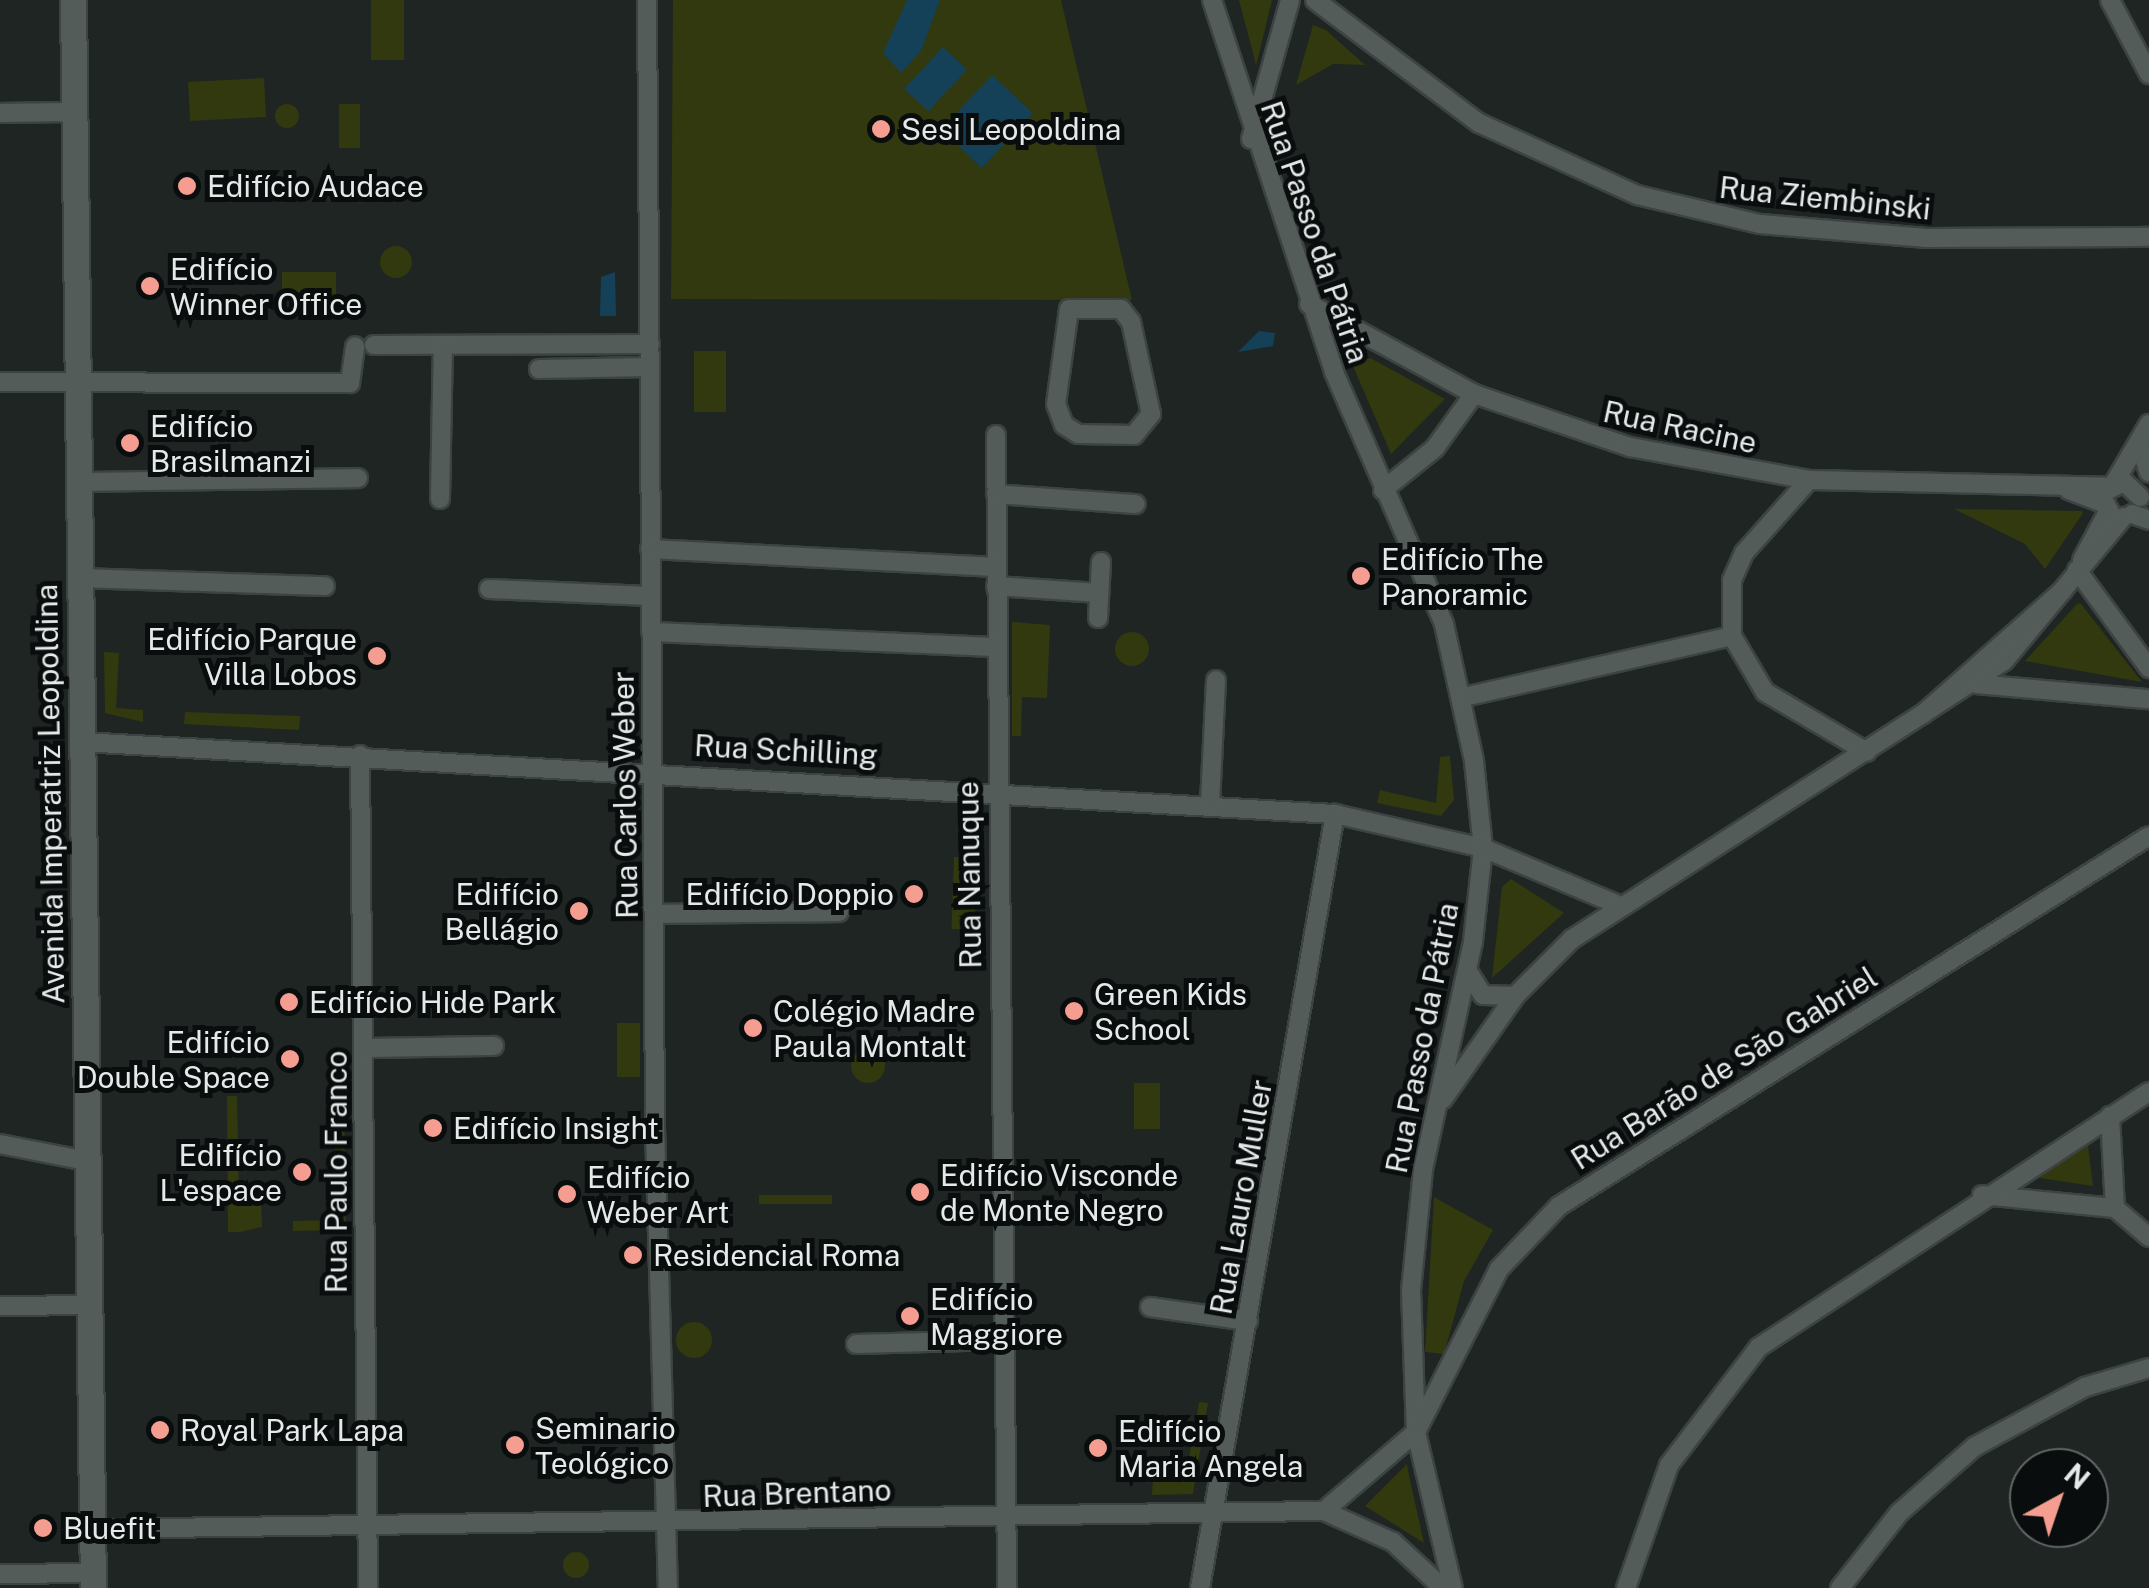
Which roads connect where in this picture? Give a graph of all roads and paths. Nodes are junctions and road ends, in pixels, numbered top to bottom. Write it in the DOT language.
graph roads {
  1 [pos="73,0"];
  2 [pos="647,0"];
  3 [pos="1212,0"];
  4 [pos="1290,0"];
  5 [pos="1315,0"];
  6 [pos="2110,0"];
  7 [pos="2149,74"];
  8 [pos="75,112"];
  9 [pos="0,113"];
  10 [pos="1251,140"];
  11 [pos="2149,238"];
  12 [pos="1309,304"];
  13 [pos="650,344"];
  14 [pos="374,345"];
  15 [pos="443,345"];
  16 [pos="355,346"];
  17 [pos="650,367"];
  18 [pos="539,369"];
  19 [pos="0,382"];
  20 [pos="78,384"];
  21 [pos="1057,385"];
  22 [pos="1474,394"];
  23 [pos="2149,424"];
  24 [pos="996,435"];
  25 [pos="2139,442"];
  26 [pos="2149,472"];
  27 [pos="358,478"];
  28 [pos="1810,480"];
  29 [pos="79,482"];
  30 [pos="1384,490"];
  31 [pos="996,494"];
  32 [pos="440,499"];
  33 [pos="2129,503"];
  34 [pos="1136,504"];
  35 [pos="650,549"];
  36 [pos="1100,562"];
  37 [pos="996,577"];
  38 [pos="2072,577"];
  39 [pos="80,578"];
  40 [pos="325,586"];
  41 [pos="489,589"];
  42 [pos="1099,592"];
  43 [pos="649,596"];
  44 [pos="1098,618"];
  45 [pos="650,632"];
  46 [pos="1732,636"];
  47 [pos="996,647"];
  48 [pos="2004,662"];
  49 [pos="2149,668"];
  50 [pos="1216,680"];
  51 [pos="1976,684"];
  52 [pos="2018,685"];
  53 [pos="1464,697"];
  54 [pos="2149,699"];
  55 [pos="1923,714"];
  56 [pos="82,742"];
  57 [pos="1867,752"];
  58 [pos="360,755"];
  59 [pos="652,770"];
  60 [pos="996,790"];
  61 [pos="1210,803"];
  62 [pos="1335,814"];
  63 [pos="2149,836"];
  64 [pos="1483,848"];
  65 [pos="1571,892"];
  66 [pos="1616,904"];
  67 [pos="839,912"];
  68 [pos="655,914"];
  69 [pos="1572,939"];
  70 [pos="1469,973"];
  71 [pos="1516,996"];
  72 [pos="494,1046"];
  73 [pos="363,1048"];
  74 [pos="2149,1092"];
  75 [pos="1437,1108"];
  76 [pos="2110,1116"];
  77 [pos="0,1144"];
  78 [pos="87,1161"];
  79 [pos="1982,1194"];
  80 [pos="2115,1208"];
  81 [pos="2149,1237"];
  82 [pos="89,1305"];
  83 [pos="0,1306"];
  84 [pos="1150,1306"];
  85 [pos="1248,1321"];
  86 [pos="1002,1340"];
  87 [pos="856,1344"];
  88 [pos="2149,1368"];
  89 [pos="1416,1432"];
  90 [pos="1324,1510"];
  91 [pos="1212,1512"];
  92 [pos="1006,1514"];
  93 [pos="668,1524"];
  94 [pos="367,1526"];
  95 [pos="92,1529"];
  96 [pos="0,1574"];
  97 [pos="93,1581"];
  98 [pos="368,1588"];
  99 [pos="668,1588"];
  100 [pos="1007,1588"];
  101 [pos="1200,1588"];
  102 [pos="1443,1588"];
  103 [pos="1453,1588"];
  104 [pos="1626,1588"];
  105 [pos="1840,1588"];
  1 -- 8 [label="main road, Avenida Imperatriz Leopoldina"];
  2 -- 13 [label="street, Rua Carlos Weber"];
  3 -- 10 [label="street, Rua Passo da Pátria"];
  4 -- 10 [label="street"];
  5 -- 11 [label="street, Rua Ziembinski"];
  6 -- 7 [label="street"];
  8 -- 9 [label="street"];
  8 -- 20 [label="main road, Avenida Imperatriz Leopoldina"];
  10 -- 12 [label="street, Rua Passo da Pátria"];
  12 -- 22 [label="street, Rua Racine"];
  12 -- 30 [label="street, Rua Passo da Pátria"];
  13 -- 15 [label="street"];
  13 -- 17 [label="street, Rua Carlos Weber"];
  14 -- 15 [label="street"];
  15 -- 32 [label="street"];
  16 -- 20 [label="street"];
  17 -- 18 [label="street"];
  17 -- 35 [label="street, Rua Carlos Weber"];
  19 -- 20 [label="street"];
  20 -- 29 [label="main road, Avenida Imperatriz Leopoldina"];
  21 -- 21 [label="street"];
  22 -- 28 [label="street, Rua Racine"];
  22 -- 30 [label="street"];
  23 -- 25 [label="street"];
  24 -- 31 [label="street, Rua Nanuque"];
  25 -- 26 [label="street"];
  25 -- 33 [label="street"];
  27 -- 29 [label="street"];
  28 -- 33 [label="street, Rua Racine"];
  28 -- 46 [label="street"];
  29 -- 39 [label="main road, Avenida Imperatriz Leopoldina"];
  30 -- 53 [label="street, Rua Passo da Pátria"];
  31 -- 34 [label="street"];
  31 -- 37 [label="street, Rua Nanuque"];
  33 -- 38 [label="street"];
  35 -- 37 [label="street"];
  35 -- 43 [label="street, Rua Carlos Weber"];
  36 -- 42 [label="street"];
  37 -- 42 [label="street"];
  37 -- 47 [label="street, Rua Nanuque"];
  38 -- 48 [label="street"];
  38 -- 49 [label="street"];
  38 -- 55 [label="street"];
  39 -- 40 [label="street"];
  39 -- 56 [label="main road, Avenida Imperatriz Leopoldina"];
  41 -- 43 [label="street"];
  42 -- 44 [label="street"];
  43 -- 45 [label="street, Rua Carlos Weber"];
  45 -- 47 [label="street"];
  45 -- 59 [label="street, Rua Carlos Weber"];
  46 -- 53 [label="street"];
  46 -- 57 [label="street"];
  47 -- 60 [label="street, Rua Nanuque"];
  48 -- 51 [label="street"];
  48 -- 52 [label="street"];
  50 -- 61 [label="street"];
  51 -- 52 [label="street"];
  51 -- 55 [label="street"];
  52 -- 54 [label="street"];
  53 -- 64 [label="street, Rua Passo da Pátria"];
  55 -- 57 [label="street"];
  56 -- 58 [label="street, Rua Schilling"];
  56 -- 78 [label="main road, Avenida Imperatriz Leopoldina"];
  57 -- 66 [label="street"];
  58 -- 59 [label="street, Rua Schilling"];
  58 -- 73 [label="street, Rua Paulo Franco"];
  59 -- 60 [label="street, Rua Schilling"];
  59 -- 68 [label="street, Rua Carlos Weber"];
  60 -- 61 [label="street, Rua Schilling"];
  60 -- 86 [label="street, Rua Nanuque"];
  61 -- 62 [label="street, Rua Schilling"];
  62 -- 64 [label="street, Rua Schilling"];
  62 -- 85 [label="street, Rua Lauro Muller"];
  63 -- 89 [label="street, Rua Barão de São Gabriel"];
  64 -- 65 [label="street, Rua Schilling"];
  64 -- 70 [label="street, Rua Passo da Pátria"];
  65 -- 66 [label="street, Rua Schilling"];
  65 -- 69 [label="street"];
  66 -- 69 [label="street"];
  67 -- 68 [label="street"];
  68 -- 93 [label="street, Rua Carlos Weber"];
  69 -- 71 [label="street"];
  70 -- 71 [label="street"];
  70 -- 75 [label="street, Rua Passo da Pátria"];
  71 -- 75 [label="street"];
  72 -- 73 [label="street"];
  73 -- 94 [label="street, Rua Paulo Franco"];
  74 -- 76 [label="street"];
  75 -- 89 [label="street, Rua Passo da Pátria"];
  76 -- 79 [label="street"];
  76 -- 80 [label="street"];
  77 -- 78 [label="street"];
  78 -- 82 [label="main road, Avenida Imperatriz Leopoldina"];
  79 -- 80 [label="street"];
  79 -- 104 [label="street"];
  80 -- 81 [label="street"];
  82 -- 83 [label="street"];
  82 -- 95 [label="main road, Avenida Imperatriz Leopoldina"];
  84 -- 85 [label="street"];
  85 -- 91 [label="street, Rua Lauro Muller"];
  86 -- 87 [label="street"];
  86 -- 92 [label="street, Rua Nanuque"];
  88 -- 105 [label="street"];
  89 -- 90 [label="street"];
  89 -- 103 [label="street, Rua Passo da Pátria"];
  90 -- 91 [label="street, Rua Brentano"];
  90 -- 102 [label="street, Rua Brentano"];
  91 -- 92 [label="street, Rua Brentano"];
  91 -- 101 [label="street, Rua Lauro Muller"];
  92 -- 93 [label="street, Rua Brentano"];
  92 -- 100 [label="street, Rua Nanuque"];
  93 -- 94 [label="street, Rua Brentano"];
  93 -- 99 [label="street, Rua Carlos Weber"];
  94 -- 95 [label="street, Rua Brentano"];
  94 -- 98 [label="street, Rua Paulo Franco"];
  95 -- 97 [label="main road, Avenida Imperatriz Leopoldina"];
  96 -- 97 [label="street"];
}
